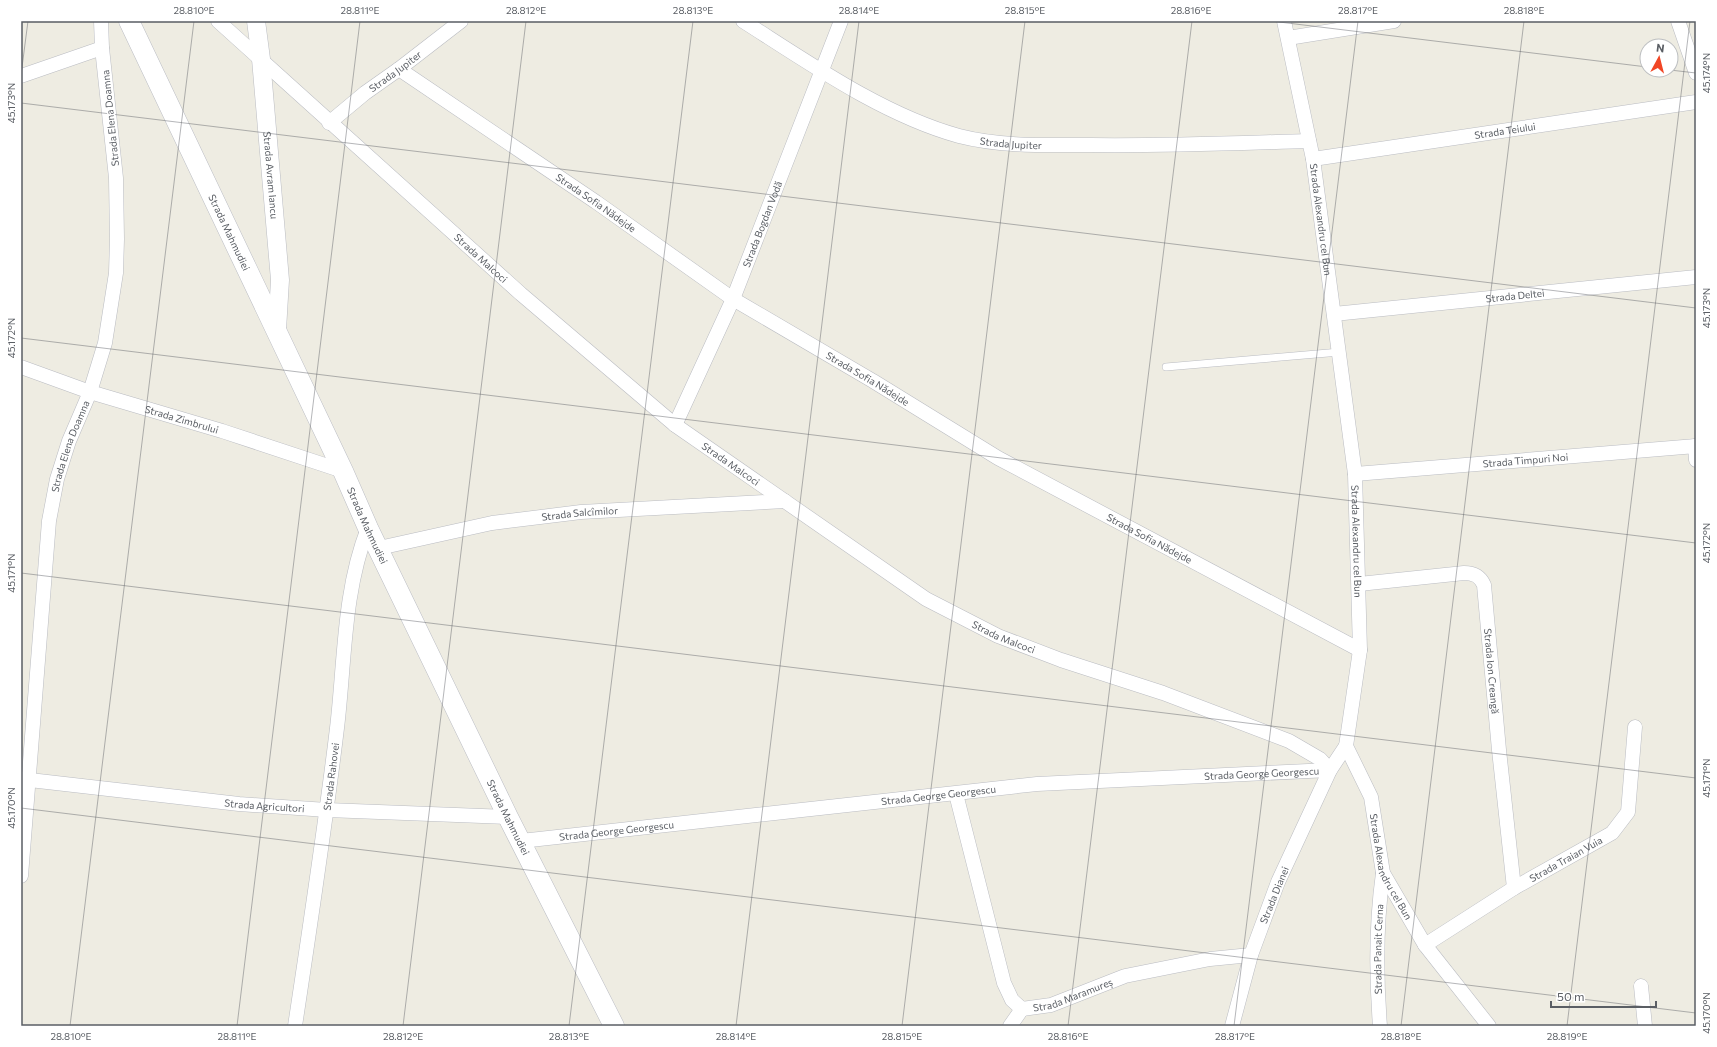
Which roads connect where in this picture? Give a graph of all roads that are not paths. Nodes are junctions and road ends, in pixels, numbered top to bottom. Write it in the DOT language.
graph roads {
  1 [pos="101,21"];
  2 [pos="129,21"];
  3 [pos="218,21"];
  4 [pos="256,21"];
  5 [pos="461,21"];
  6 [pos="743,21"];
  7 [pos="841,21"];
  8 [pos="1284,21"];
  9 [pos="1394,21"];
  10 [pos="1678,21"];
  11 [pos="1288,38"];
  12 [pos="102,48"];
  13 [pos="261,59"];
  14 [pos="399,69"];
  15 [pos="821,70"];
  16 [pos="1696,73"];
  17 [pos="21,76"];
  18 [pos="1696,102"];
  19 [pos="330,123"];
  20 [pos="1309,141"];
  21 [pos="1313,159"];
  22 [pos="1696,277"];
  23 [pos="733,299"];
  24 [pos="1334,314"];
  25 [pos="277,330"];
  26 [pos="1340,352"];
  27 [pos="21,367"];
  28 [pos="1166,367"];
  29 [pos="90,392"];
  30 [pos="675,425"];
  31 [pos="1696,451"];
  32 [pos="343,470"];
  33 [pos="1355,474"];
  34 [pos="784,501"];
  35 [pos="368,528"];
  36 [pos="378,548"];
  37 [pos="1359,584"];
  38 [pos="1360,650"];
  39 [pos="1635,727"];
  40 [pos="1346,746"];
  41 [pos="1330,770"];
  42 [pos="25,779"];
  43 [pos="956,794"];
  44 [pos="327,810"];
  45 [pos="508,817"];
  46 [pos="521,841"];
  47 [pos="1383,873"];
  48 [pos="21,876"];
  49 [pos="1514,888"];
  50 [pos="1425,945"];
  51 [pos="1251,955"];
  52 [pos="1641,986"];
  53 [pos="1022,1009"];
  54 [pos="296,1026"];
  55 [pos="614,1026"];
  56 [pos="1010,1026"];
  57 [pos="1232,1026"];
  58 [pos="1380,1026"];
  59 [pos="1489,1026"];
  60 [pos="1645,1026"];
  1 -- 12 [label="street, Strada Elena Doamna"];
  2 -- 25 [label="main road, Strada Mahmudiei"];
  3 -- 13 [label="street, Strada Malcoci"];
  4 -- 13 [label="street, Strada Avram Iancu"];
  5 -- 14 [label="street, Strada Jupiter"];
  6 -- 15 [label="street, Strada Jupiter"];
  7 -- 15 [label="street, Strada Bogdan Vodă"];
  8 -- 11 [label="street, Strada Alexandru cel Bun"];
  9 -- 11 [label="street"];
  10 -- 16 [label="street"];
  11 -- 20 [label="street, Strada Alexandru cel Bun"];
  12 -- 17 [label="street"];
  12 -- 29 [label="street, Strada Elena Doamna"];
  13 -- 19 [label="street, Strada Malcoci"];
  13 -- 25 [label="street, Strada Avram Iancu"];
  14 -- 19 [label="street, Strada Jupiter"];
  14 -- 23 [label="street, Strada Sofia Nădejde"];
  15 -- 20 [label="street, Strada Jupiter"];
  15 -- 23 [label="street, Strada Bogdan Vodă"];
  18 -- 21 [label="street, Strada Teiului"];
  19 -- 30 [label="street, Strada Malcoci"];
  20 -- 21 [label="street, Strada Alexandru cel Bun"];
  21 -- 24 [label="street, Strada Alexandru cel Bun"];
  22 -- 24 [label="street, Strada Deltei"];
  23 -- 30 [label="street, Strada Bogdan Vodă"];
  23 -- 38 [label="street, Strada Sofia Nădejde"];
  24 -- 26 [label="street, Strada Alexandru cel Bun"];
  25 -- 32 [label="main road, Strada Mahmudiei"];
  26 -- 28 [label="lane"];
  26 -- 33 [label="street, Strada Alexandru cel Bun"];
  27 -- 29 [label="street, Strada Zimbrului"];
  29 -- 32 [label="street, Strada Zimbrului"];
  29 -- 42 [label="street, Strada Elena Doamna"];
  30 -- 34 [label="street, Strada Malcoci"];
  31 -- 33 [label="street, Strada Timpuri Noi"];
  32 -- 35 [label="main road, Strada Mahmudiei"];
  33 -- 37 [label="street, Strada Alexandru cel Bun"];
  34 -- 36 [label="street, Strada Salcîmilor"];
  34 -- 41 [label="street, Strada Malcoci"];
  35 -- 36 [label="main road, Strada Mahmudiei"];
  35 -- 44 [label="street, Strada Rahovei"];
  36 -- 45 [label="main road, Strada Mahmudiei"];
  37 -- 38 [label="street, Strada Alexandru cel Bun"];
  37 -- 49 [label="street, Strada Ion Creangă"];
  38 -- 40 [label="street, Strada Alexandru cel Bun"];
  39 -- 49 [label="street, Strada Traian Vuia"];
  40 -- 41 [label="street, Strada George Georgescu"];
  40 -- 47 [label="street, Strada Alexandru cel Bun"];
  41 -- 43 [label="street, Strada George Georgescu"];
  41 -- 51 [label="street, Strada Dianei"];
  42 -- 44 [label="street, Strada Agricultori"];
  42 -- 48 [label="street, Strada Elena Doamna"];
  43 -- 46 [label="street, Strada George Georgescu"];
  43 -- 53 [label="street, Strada Maramureș"];
  44 -- 45 [label="street, Strada Agricultori"];
  44 -- 54 [label="street, Strada Rahovei"];
  45 -- 46 [label="main road, Strada Mahmudiei"];
  46 -- 55 [label="main road, Strada Mahmudiei"];
  47 -- 50 [label="street, Strada Alexandru cel Bun"];
  47 -- 58 [label="street, Strada Panait Cerna"];
  49 -- 50 [label="street, Strada Traian Vuia"];
  50 -- 59 [label="street, Strada Alexandru cel Bun"];
  51 -- 53 [label="street, Strada Maramureș"];
  51 -- 57 [label="street, Strada Dianei"];
  52 -- 60 [label="street"];
  53 -- 56 [label="street"];
}
